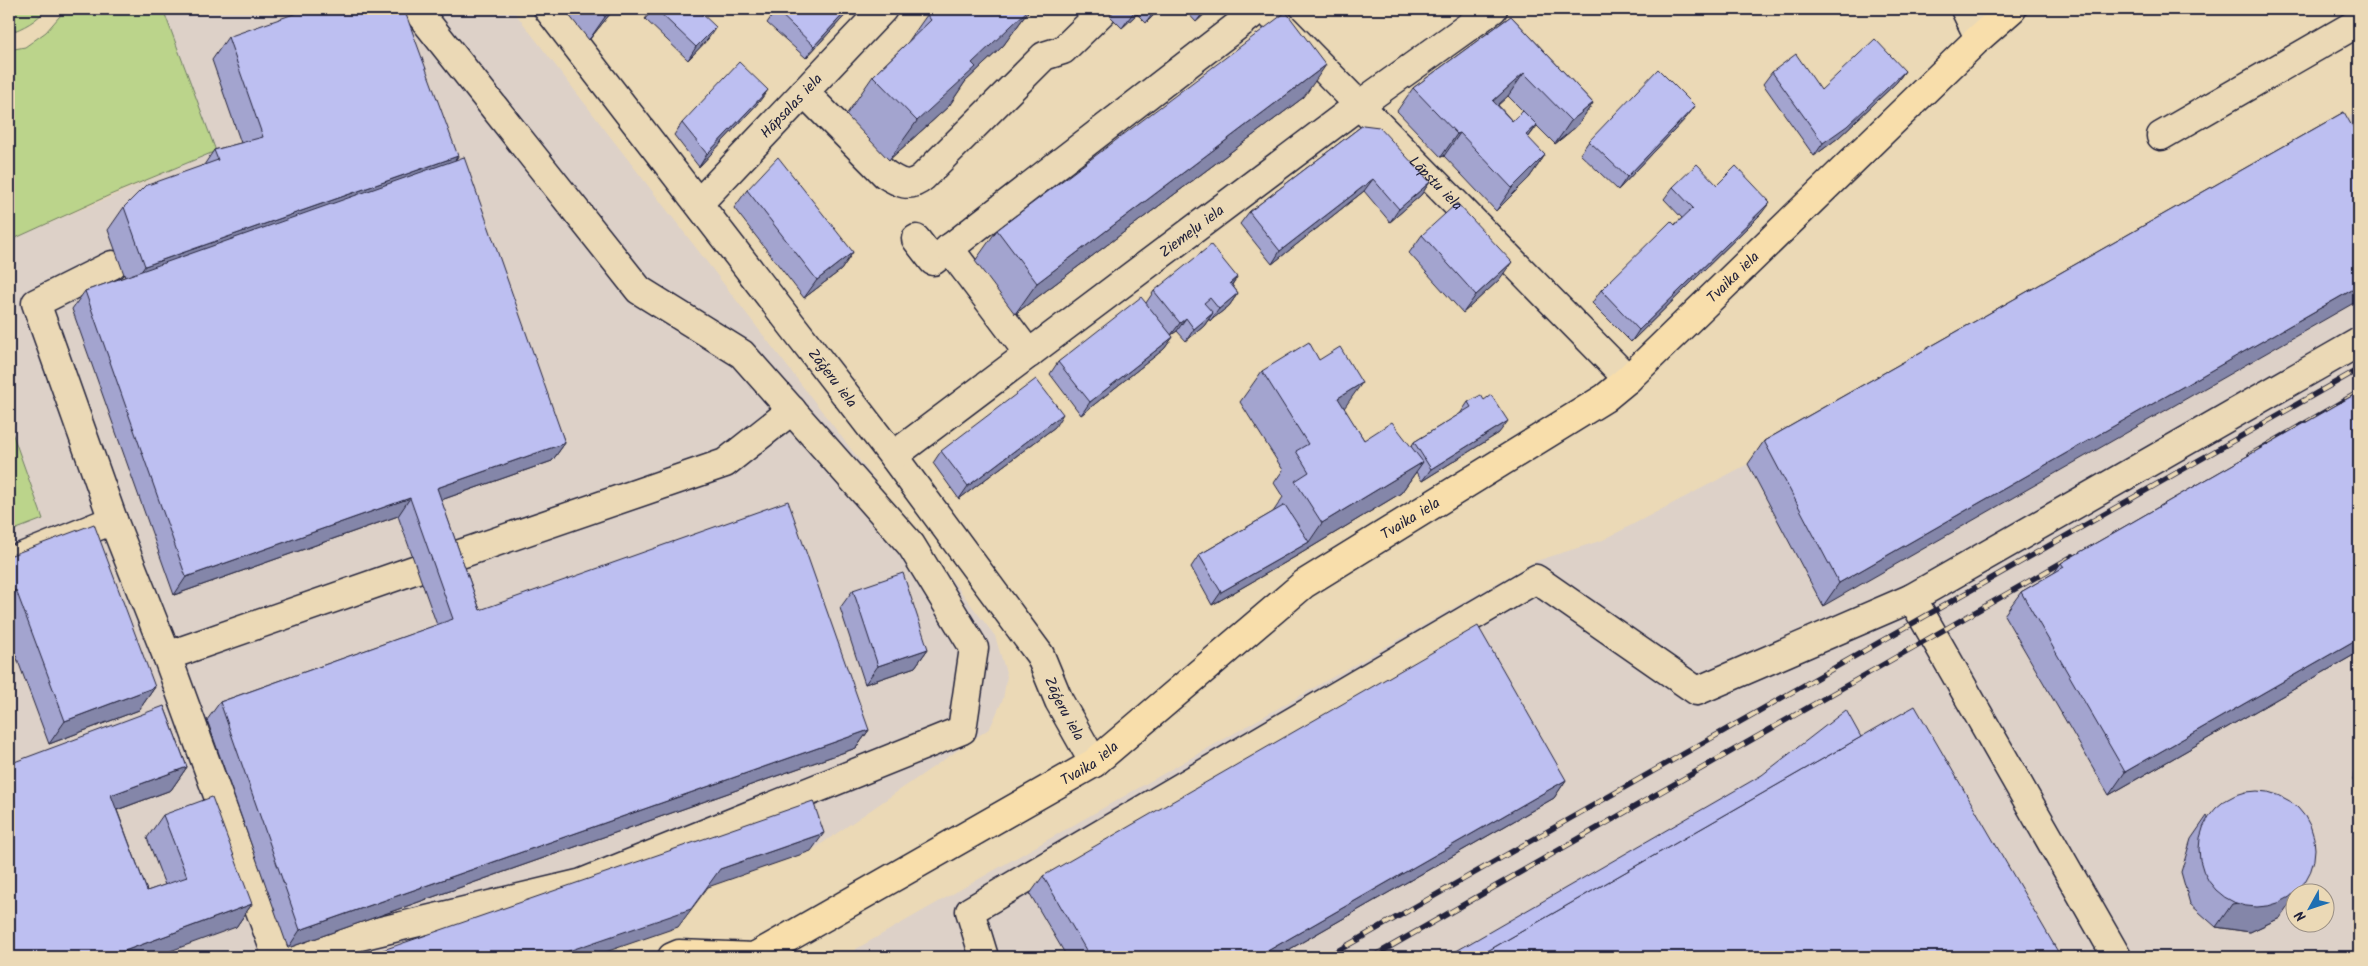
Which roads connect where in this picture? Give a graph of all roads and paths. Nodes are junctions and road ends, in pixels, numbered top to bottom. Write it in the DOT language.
graph roads {
  1 [pos="416,9"];
  2 [pos="548,9"];
  3 [pos="883,9"];
  4 [pos="1259,9"];
  5 [pos="1265,9"];
  6 [pos="1493,9"];
  7 [pos="1965,9"];
  8 [pos="2012,9"];
  9 [pos="1103,11"];
  10 [pos="2359,22"];
  11 [pos="1979,38"];
  12 [pos="804,92"];
  13 [pos="1359,105"];
  14 [pos="2161,136"];
  15 [pos="699,203"];
  16 [pos="916,239"];
  17 [pos="949,248"];
  18 [pos="112,265"];
  19 [pos="2359,342"];
  20 [pos="1029,354"];
  21 [pos="1628,378"];
  22 [pos="792,410"];
  23 [pos="893,456"];
  24 [pos="113,520"];
  25 [pos="443,560"];
  26 [pos="9,562"];
  27 [pos="417,569"];
  28 [pos="1912,598"];
  29 [pos="167,656"];
  30 [pos="1094,763"];
  31 [pos="275,957"];
  32 [pos="672,957"];
  33 [pos="754,957"];
  34 [pos="984,957"];
  35 [pos="2116,957"];
  1 -- 22 [label="street"];
  2 -- 15 [label="street, Zāģeru iela"];
  3 -- 12 [label="street, Hāpsalas iela"];
  4 -- 17 [label="street"];
  5 -- 13 [label="street, Lāpstu iela"];
  6 -- 13 [label="street, Ziemeļu iela"];
  7 -- 11 [label="street"];
  8 -- 11 [label="main road, Tvaika iela"];
  9 -- 12 [label="street"];
  10 -- 14 [label="street"];
  11 -- 21 [label="main road, Tvaika iela"];
  12 -- 15 [label="street, Hāpsalas iela"];
  13 -- 20 [label="street, Ziemeļu iela"];
  13 -- 21 [label="street, Lāpstu iela"];
  15 -- 23 [label="street, Zāģeru iela"];
  16 -- 17 [label="street"];
  17 -- 20 [label="street"];
  18 -- 24 [label="street"];
  19 -- 28 [label="street"];
  20 -- 23 [label="street, Ziemeļu iela"];
  21 -- 30 [label="main road, Tvaika iela"];
  22 -- 25 [label="street"];
  22 -- 31 [label="street"];
  23 -- 30 [label="street, Zāģeru iela"];
  24 -- 26 [label="street"];
  24 -- 29 [label="street"];
  27 -- 29 [label="street"];
  28 -- 34 [label="street"];
  28 -- 35 [label="street"];
  29 -- 31 [label="street"];
  30 -- 33 [label="main road, Tvaika iela"];
  32 -- 33 [label="main road, Tvaika iela"];
}
